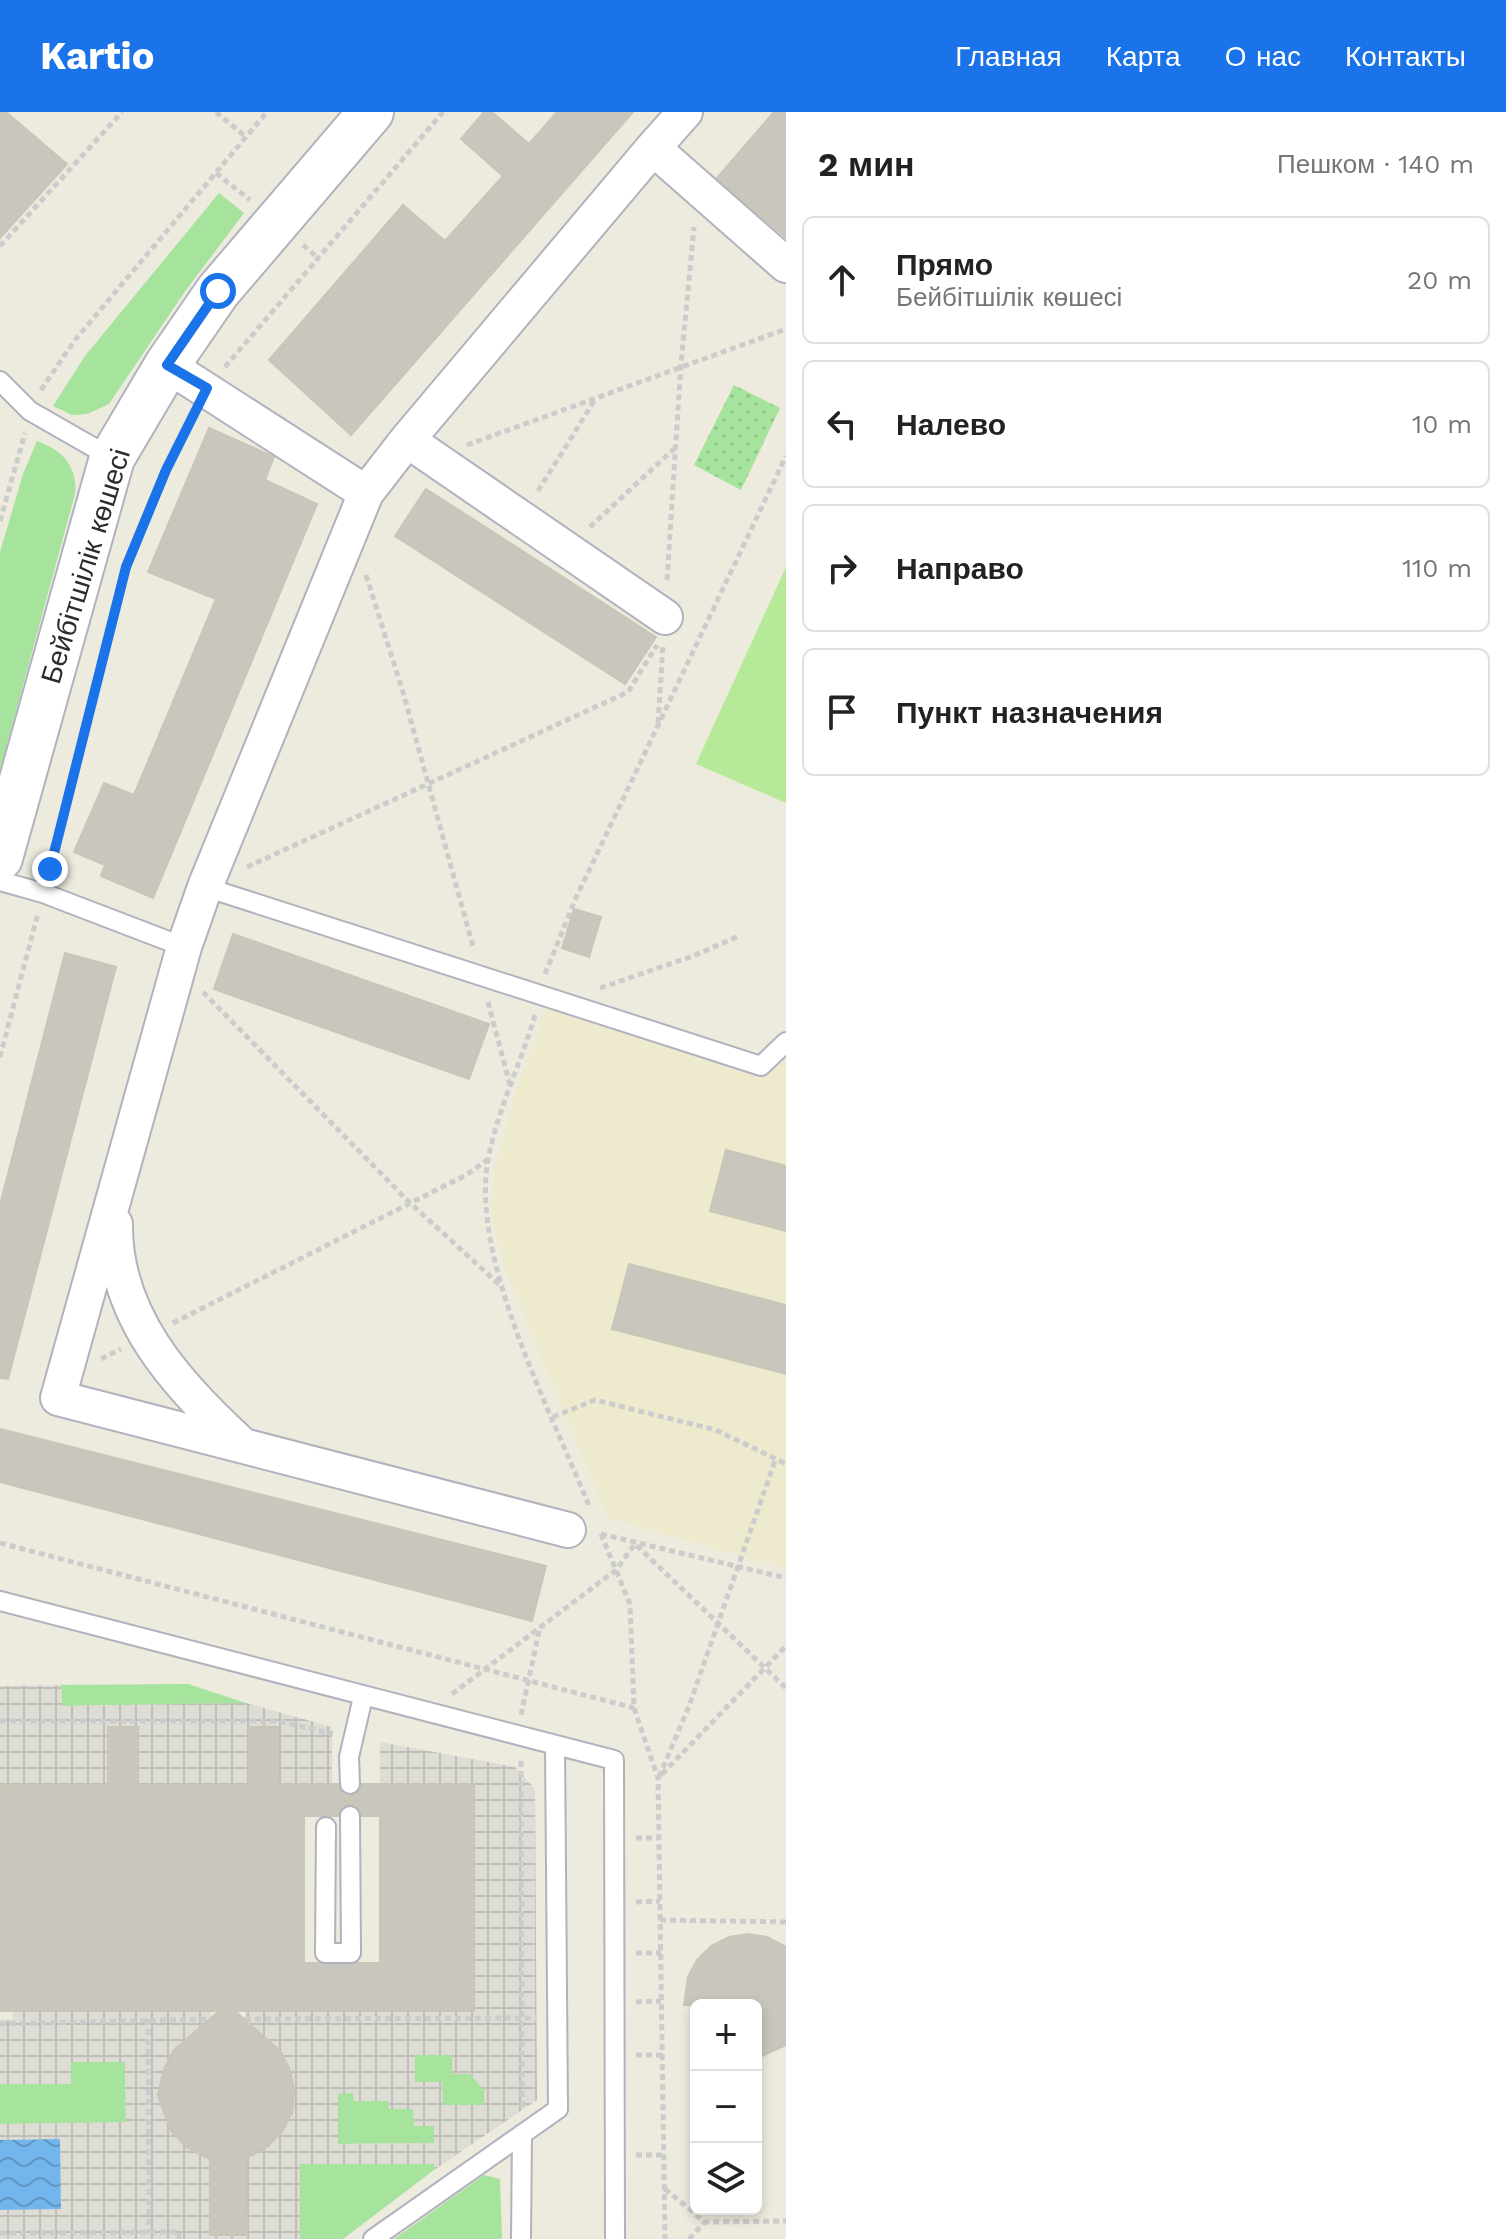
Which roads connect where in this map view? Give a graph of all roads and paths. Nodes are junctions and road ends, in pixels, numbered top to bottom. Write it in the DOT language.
graph roads {
  1 [pos="122,112"];
  2 [pos="216,112"];
  3 [pos="267,112"];
  4 [pos="371,112"];
  5 [pos="443,112"];
  6 [pos="685,112"];
  7 [pos="246,137"];
  8 [pos="653,148"];
  9 [pos="698,190"];
  10 [pos="0,246"];
  11 [pos="786,265"];
  12 [pos="786,329"];
  13 [pos="681,364"];
  14 [pos="167,365"];
  15 [pos="0,381"];
  16 [pos="207,388"];
  17 [pos="598,396"];
  18 [pos="30,411"];
  19 [pos="676,447"];
  20 [pos="419,449"];
  21 [pos="786,456"];
  22 [pos="112,458"];
  23 [pos="366,493"];
  24 [pos="521,519"];
  25 [pos="0,521"];
  26 [pos="351,529"];
  27 [pos="566,550"];
  28 [pos="665,617"];
  29 [pos="658,728"];
  30 [pos="428,782"];
  31 [pos="2,841"];
  32 [pos="0,881"];
  33 [pos="205,887"];
  34 [pos="43,893"];
  35 [pos="739,936"];
  36 [pos="182,958"];
  37 [pos="481,979"];
  38 [pos="596,989"];
  39 [pos="540,997"];
  40 [pos="786,1042"];
  41 [pos="0,1057"];
  42 [pos="511,1089"];
  43 [pos="488,1160"];
  44 [pos="116,1192"];
  45 [pos="409,1202"];
  46 [pos="506,1291"];
  47 [pos="146,1336"];
  48 [pos="64,1378"];
  49 [pos="553,1417"];
  50 [pos="241,1444"];
  51 [pos="775,1461"];
  52 [pos="786,1464"];
  53 [pos="584,1532"];
  54 [pos="0,1543"];
  55 [pos="635,1544"];
  56 [pos="738,1566"];
  57 [pos="616,1570"];
  58 [pos="786,1578"];
  59 [pos="0,1601"];
  60 [pos="719,1621"];
  61 [pos="540,1626"];
  62 [pos="786,1646"];
  63 [pos="484,1669"];
  64 [pos="763,1669"];
  65 [pos="529,1681"];
  66 [pos="786,1688"];
  67 [pos="363,1697"];
  68 [pos="634,1708"];
  69 [pos="0,1721"];
  70 [pos="332,1734"];
  71 [pos="521,1738"];
  72 [pos="555,1746"];
  73 [pos="658,1778"];
  74 [pos="350,1784"];
  75 [pos="350,1816"];
  76 [pos="326,1827"];
  77 [pos="660,1920"];
  78 [pos="786,1922"];
  79 [pos="522,2018"];
  80 [pos="557,2018"];
  81 [pos="148,2019"];
  82 [pos="211,2019"];
  83 [pos="245,2019"];
  84 [pos="0,2024"];
  85 [pos="522,2134"];
  86 [pos="664,2188"];
  87 [pos="786,2221"];
  88 [pos="705,2222"];
  89 [pos="0,2233"];
  90 [pos="149,2233"];
  91 [pos="179,2239"];
  92 [pos="373,2239"];
  93 [pos="521,2239"];
  94 [pos="615,2239"];
  95 [pos="665,2239"];
  96 [pos="689,2239"];
  1 -- 10 [label="path"];
  2 -- 7 [label="path"];
  3 -- 7 [label="path"];
  4 -- 14 [label="street, Бейбітшілік көшесі"];
  5 -- 16 [label="path"];
  6 -- 8 [label="street"];
  7 -- 18 [label="path"];
  8 -- 9 [label="street"];
  8 -- 20 [label="street"];
  9 -- 11 [label="street"];
  9 -- 13 [label="path"];
  12 -- 13 [label="path"];
  13 -- 17 [label="path"];
  13 -- 19 [label="path"];
  14 -- 16 [label="street"];
  14 -- 22 [label="street, Бейбітшілік көшесі"];
  15 -- 18 [label="lane"];
  16 -- 23 [label="street"];
  16 -- 34 [label="path"];
  17 -- 20 [label="path"];
  17 -- 24 [label="path"];
  18 -- 22 [label="lane"];
  18 -- 25 [label="path"];
  19 -- 27 [label="path"];
  19 -- 28 [label="path"];
  20 -- 23 [label="street"];
  20 -- 24 [label="street"];
  21 -- 29 [label="path"];
  22 -- 31 [label="street, Бейбітшілік көшесі"];
  23 -- 26 [label="street"];
  24 -- 27 [label="street"];
  26 -- 30 [label="path"];
  26 -- 33 [label="street"];
  27 -- 28 [label="street"];
  29 -- 30 [label="path"];
  29 -- 39 [label="path"];
  30 -- 33 [label="path"];
  30 -- 37 [label="path"];
  32 -- 34 [label="lane"];
  33 -- 36 [label="street"];
  33 -- 37 [label="lane"];
  34 -- 36 [label="lane"];
  34 -- 41 [label="path"];
  35 -- 38 [label="path"];
  36 -- 44 [label="street"];
  36 -- 45 [label="path"];
  37 -- 39 [label="lane"];
  37 -- 42 [label="path"];
  39 -- 40 [label="lane"];
  39 -- 42 [label="path"];
  42 -- 43 [label="path"];
  43 -- 45 [label="path"];
  43 -- 46 [label="path"];
  44 -- 47 [label="street"];
  44 -- 48 [label="street"];
  45 -- 46 [label="path"];
  45 -- 47 [label="path"];
  46 -- 49 [label="path"];
  47 -- 48 [label="path"];
  47 -- 50 [label="street"];
  48 -- 50 [label="street"];
  49 -- 51 [label="path"];
  49 -- 53 [label="path"];
  50 -- 53 [label="street"];
  51 -- 52 [label="path"];
  51 -- 56 [label="path"];
  53 -- 55 [label="path"];
  53 -- 57 [label="path"];
  54 -- 63 [label="path"];
  55 -- 56 [label="path"];
  55 -- 57 [label="path"];
  55 -- 60 [label="path"];
  56 -- 58 [label="path"];
  56 -- 60 [label="path"];
  57 -- 61 [label="path"];
  57 -- 68 [label="path"];
  59 -- 67 [label="lane"];
  60 -- 64 [label="path"];
  60 -- 73 [label="path"];
  61 -- 63 [label="path"];
  61 -- 65 [label="path"];
  62 -- 64 [label="path"];
  63 -- 65 [label="path"];
  64 -- 66 [label="path"];
  64 -- 73 [label="path"];
  65 -- 68 [label="path"];
  65 -- 71 [label="path"];
  67 -- 71 [label="lane"];
  67 -- 74 [label="lane"];
  68 -- 73 [label="path"];
  69 -- 70 [label="path"];
  71 -- 72 [label="lane"];
  71 -- 79 [label="path"];
  72 -- 80 [label="lane"];
  72 -- 94 [label="lane"];
  73 -- 77 [label="path"];
  75 -- 76 [label="lane"];
  77 -- 78 [label="path"];
  77 -- 86 [label="path"];
  79 -- 80 [label="path"];
  79 -- 83 [label="path"];
  79 -- 85 [label="path"];
  80 -- 85 [label="lane"];
  81 -- 82 [label="path"];
  81 -- 84 [label="path"];
  81 -- 90 [label="path"];
  85 -- 92 [label="lane"];
  85 -- 93 [label="lane"];
  86 -- 88 [label="path"];
  86 -- 95 [label="path"];
  87 -- 88 [label="path"];
  88 -- 96 [label="path"];
  89 -- 90 [label="path"];
  90 -- 91 [label="path"];
}
